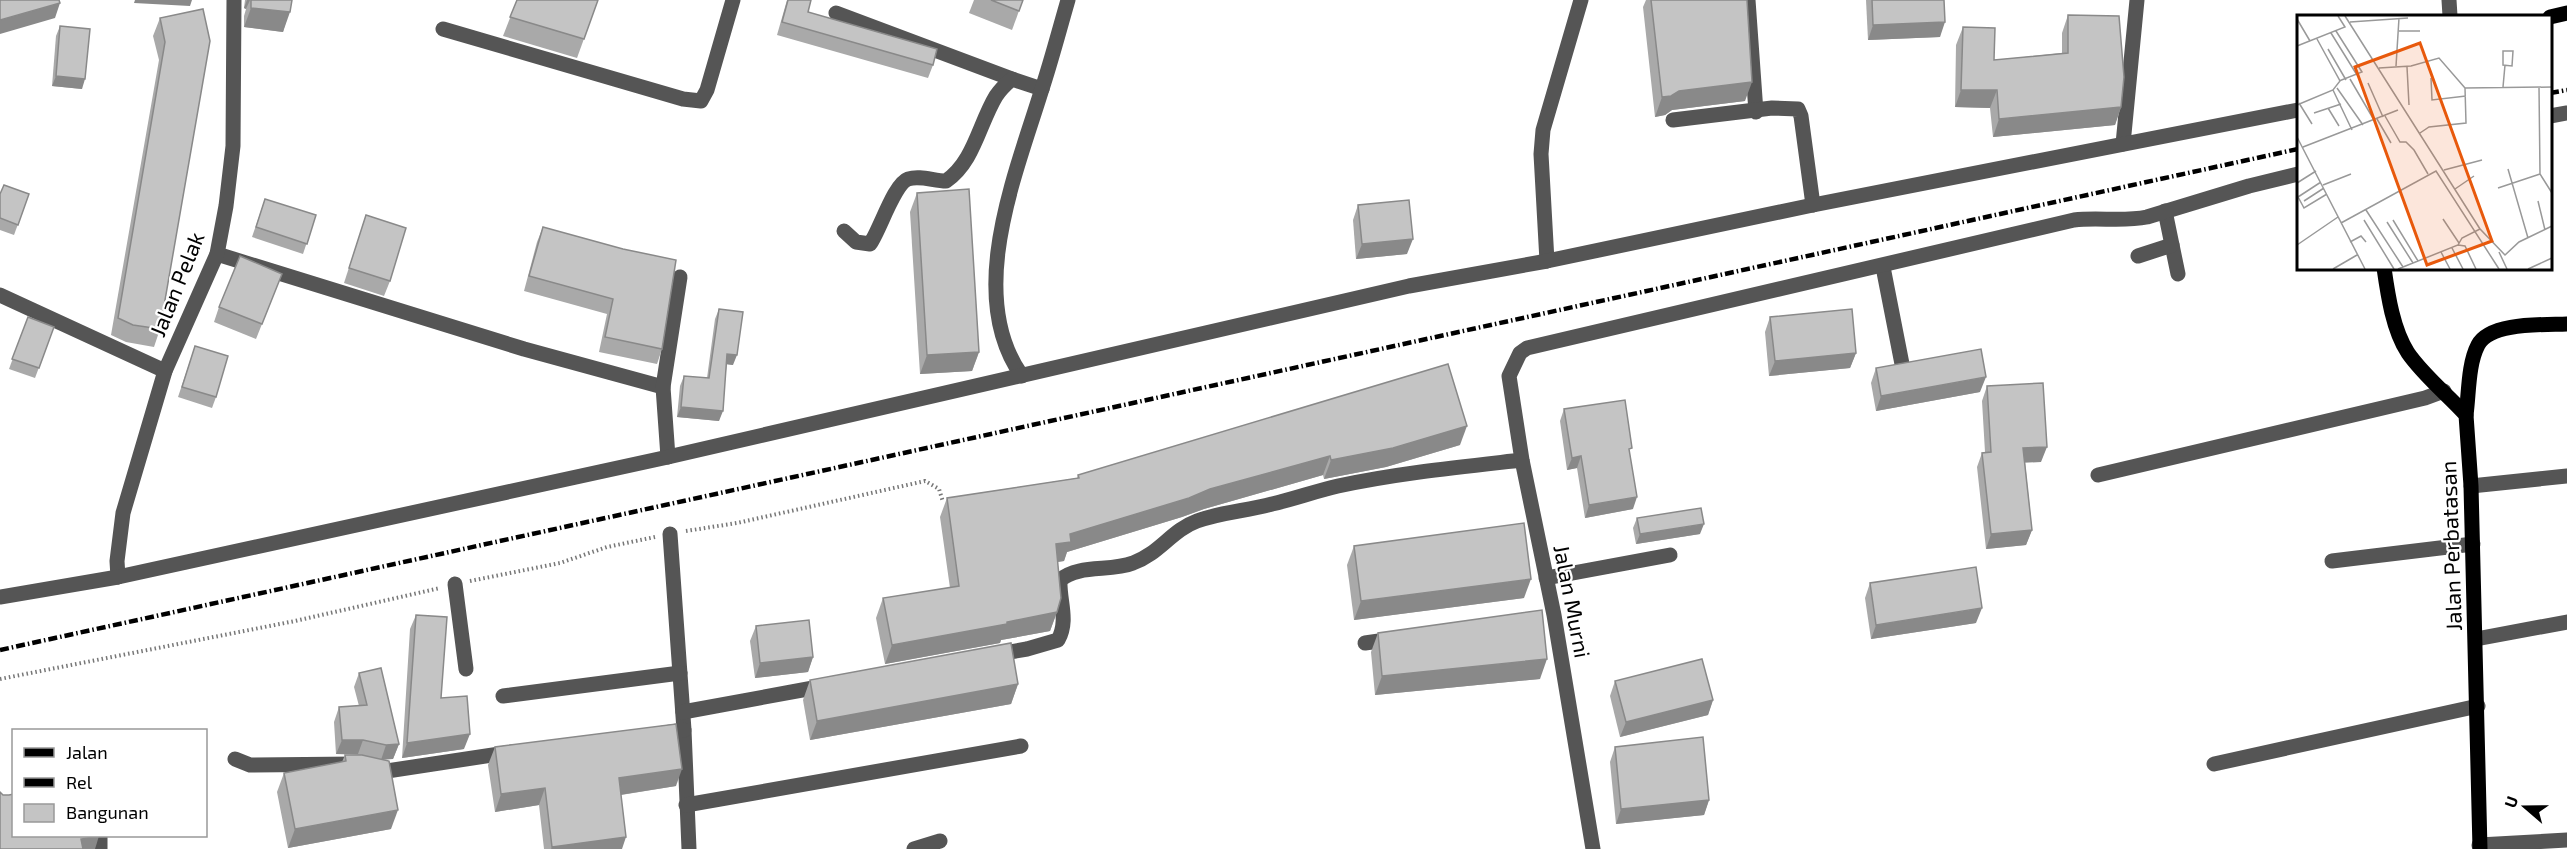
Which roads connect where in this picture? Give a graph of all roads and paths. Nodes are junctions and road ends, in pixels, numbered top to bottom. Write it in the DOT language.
graph roads {
  1 [pos="234,0"];
  2 [pos="733,0"];
  3 [pos="1068,0"];
  4 [pos="1581,0"];
  5 [pos="1748,0"];
  6 [pos="2137,0"];
  7 [pos="2449,0"];
  8 [pos="836,13"];
  9 [pos="2567,13"];
  10 [pos="2450,15"];
  11 [pos="2552,17"];
  12 [pos="443,29"];
  13 [pos="1012,79"];
  14 [pos="1042,89"];
  15 [pos="2297,111"];
  16 [pos="1756,112"];
  17 [pos="2567,113"];
  18 [pos="2552,116"];
  19 [pos="1673,120"];
  20 [pos="2123,144"];
  21 [pos="2297,174"];
  22 [pos="1813,205"];
  23 [pos="2169,228"];
  24 [pos="844,231"];
  25 [pos="217,254"];
  26 [pos="2138,256"];
  27 [pos="1546,261"];
  28 [pos="2384,270"];
  29 [pos="1883,273"];
  30 [pos="2178,274"];
  31 [pos="680,277"];
  32 [pos="0,295"];
  33 [pos="2567,324"];
  34 [pos="1902,364"];
  35 [pos="165,371"];
  36 [pos="1022,376"];
  37 [pos="663,387"];
  38 [pos="2445,391"];
  39 [pos="2466,415"];
  40 [pos="668,457"];
  41 [pos="1522,460"];
  42 [pos="2098,475"];
  43 [pos="2567,476"];
  44 [pos="2472,486"];
  45 [pos="943,502"];
  46 [pos="670,534"];
  47 [pos="2473,544"];
  48 [pos="1671,555"];
  49 [pos="2332,561"];
  50 [pos="118,577"];
  51 [pos="1546,578"];
  52 [pos="455,587"];
  53 [pos="0,597"];
  54 [pos="2567,622"];
  55 [pos="1412,636"];
  56 [pos="2476,639"];
  57 [pos="1365,643"];
  58 [pos="981,657"];
  59 [pos="466,669"];
  60 [pos="680,673"];
  61 [pos="0,679"];
  62 [pos="843,682"];
  63 [pos="502,696"];
  64 [pos="2478,706"];
  65 [pos="683,712"];
  66 [pos="684,730"];
  67 [pos="638,736"];
  68 [pos="1021,747"];
  69 [pos="532,749"];
  70 [pos="236,759"];
  71 [pos="2214,764"];
  72 [pos="686,805"];
  73 [pos="2567,840"];
  74 [pos="940,841"];
  75 [pos="2480,847"];
  76 [pos="689,849"];
  77 [pos="914,849"];
  78 [pos="1593,849"];
  1 -- 25 [label="street, Jalan Pelak"];
  2 -- 12 [label="street"];
  3 -- 14 [label="street"];
  4 -- 27 [label="street"];
  5 -- 16 [label="street"];
  6 -- 20 [label="street"];
  7 -- 10 [label="street"];
  8 -- 13 [label="street"];
  9 -- 11 [label="main road"];
  13 -- 14 [label="street"];
  13 -- 24 [label="street"];
  14 -- 36 [label="street"];
  15 -- 20 [label="street"];
  16 -- 19 [label="street"];
  16 -- 22 [label="street"];
  17 -- 18 [label="street"];
  20 -- 22 [label="street"];
  21 -- 23 [label="street"];
  22 -- 27 [label="street"];
  23 -- 26 [label="street"];
  23 -- 29 [label="street"];
  23 -- 30 [label="street"];
  25 -- 35 [label="street, Jalan Pelak"];
  25 -- 37 [label="street"];
  27 -- 36 [label="street"];
  28 -- 38 [label="main road"];
  29 -- 34 [label="street"];
  29 -- 41 [label="street, Jalan Murni"];
  31 -- 37 [label="street"];
  32 -- 35 [label="street"];
  33 -- 39 [label="main road, Jalan Perbatasan"];
  35 -- 50 [label="street, Jalan Pelak"];
  36 -- 40 [label="street"];
  37 -- 40 [label="street"];
  38 -- 39 [label="main road"];
  38 -- 42 [label="street"];
  39 -- 44 [label="main road, Jalan Perbatasan"];
  40 -- 50 [label="street"];
  41 -- 51 [label="street, Jalan Murni"];
  41 -- 58 [label="street"];
  43 -- 44 [label="street"];
  44 -- 47 [label="main road, Jalan Perbatasan"];
  45 -- 46 [label="path"];
  46 -- 52 [label="path"];
  46 -- 60 [label="street"];
  47 -- 49 [label="street"];
  47 -- 56 [label="main road, Jalan Perbatasan"];
  48 -- 51 [label="street"];
  50 -- 53 [label="street"];
  51 -- 78 [label="street, Jalan Murni"];
  52 -- 59 [label="street"];
  52 -- 61 [label="path"];
  54 -- 56 [label="street"];
  55 -- 57 [label="street"];
  56 -- 64 [label="main road, Jalan Perbatasan"];
  60 -- 63 [label="street"];
  60 -- 65 [label="street"];
  62 -- 65 [label="street"];
  64 -- 71 [label="street"];
  64 -- 75 [label="main road, Jalan Perbatasan"];
  65 -- 66 [label="street"];
  66 -- 67 [label="street"];
  66 -- 72 [label="street"];
  68 -- 72 [label="street"];
  69 -- 70 [label="street"];
  72 -- 76 [label="street"];
  73 -- 75 [label="street"];
  74 -- 77 [label="street"];
}
